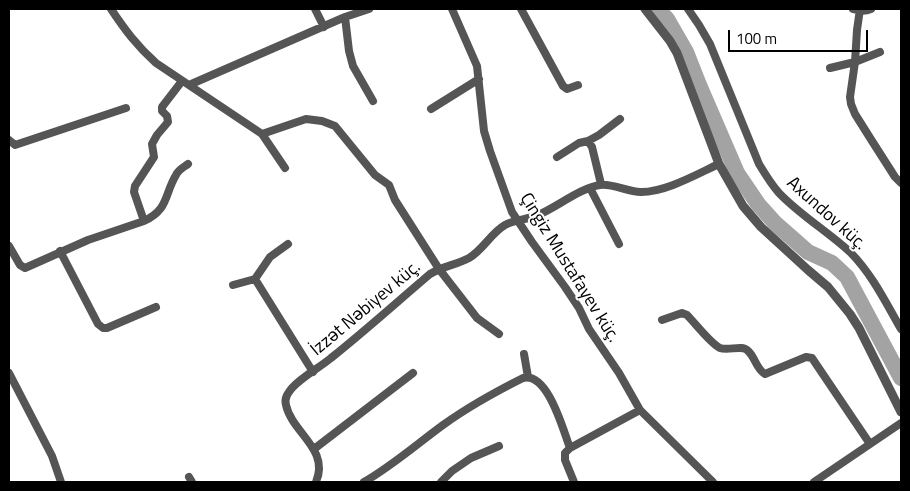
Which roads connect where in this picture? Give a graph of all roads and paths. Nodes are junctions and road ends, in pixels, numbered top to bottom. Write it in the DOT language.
graph roads {
  1 [pos="111,9"];
  2 [pos="315,9"];
  3 [pos="369,9"];
  4 [pos="452,9"];
  5 [pos="520,9"];
  6 [pos="645,9"];
  7 [pos="688,9"];
  8 [pos="871,9"];
  9 [pos="858,10"];
  10 [pos="345,17"];
  11 [pos="324,27"];
  12 [pos="880,52"];
  13 [pos="855,62"];
  14 [pos="830,68"];
  15 [pos="479,79"];
  16 [pos="185,83"];
  17 [pos="578,85"];
  18 [pos="373,101"];
  19 [pos="126,108"];
  20 [pos="431,109"];
  21 [pos="620,119"];
  22 [pos="262,134"];
  23 [pos="9,140"];
  24 [pos="588,141"];
  25 [pos="557,157"];
  26 [pos="188,164"];
  27 [pos="719,164"];
  28 [pos="285,168"];
  29 [pos="901,183"];
  30 [pos="601,184"];
  31 [pos="590,188"];
  32 [pos="517,220"];
  33 [pos="144,221"];
  34 [pos="288,244"];
  35 [pos="619,244"];
  36 [pos="9,246"];
  37 [pos="60,251"];
  38 [pos="439,268"];
  39 [pos="255,279"];
  40 [pos="233,285"];
  41 [pos="156,307"];
  42 [pos="898,316"];
  43 [pos="662,320"];
  44 [pos="901,329"];
  45 [pos="499,334"];
  46 [pos="524,354"];
  47 [pos="313,372"];
  48 [pos="9,373"];
  49 [pos="413,373"];
  50 [pos="528,376"];
  51 [pos="640,410"];
  52 [pos="901,412"];
  53 [pos="901,423"];
  54 [pos="870,444"];
  55 [pos="499,446"];
  56 [pos="570,448"];
  57 [pos="314,449"];
  58 [pos="61,482"];
  59 [pos="316,482"];
  60 [pos="364,482"];
  61 [pos="440,482"];
  62 [pos="574,482"];
  63 [pos="713,482"];
  64 [pos="814,482"];
  1 -- 16 [label="street"];
  2 -- 11 [label="street"];
  3 -- 10 [label="street"];
  4 -- 15 [label="street, Çingiz Mustafayev küç."];
  5 -- 17 [label="street"];
  6 -- 27 [label="street"];
  7 -- 42 [label="street, Axundov küç."];
  8 -- 9 [label="street"];
  9 -- 13 [label="street"];
  10 -- 11 [label="street"];
  10 -- 18 [label="street"];
  11 -- 16 [label="street"];
  12 -- 13 [label="street"];
  13 -- 14 [label="street"];
  13 -- 29 [label="street"];
  15 -- 20 [label="street"];
  15 -- 32 [label="street, Çingiz Mustafayev küç."];
  16 -- 22 [label="street"];
  16 -- 33 [label="street"];
  19 -- 23 [label="street"];
  21 -- 24 [label="street"];
  22 -- 28 [label="street"];
  22 -- 38 [label="street"];
  24 -- 25 [label="street"];
  24 -- 30 [label="street"];
  26 -- 33 [label="street"];
  27 -- 30 [label="street"];
  27 -- 52 [label="street"];
  30 -- 31 [label="street, İzzət Nəbiyev küç."];
  31 -- 32 [label="street, İzzət Nəbiyev küç."];
  31 -- 35 [label="street"];
  32 -- 38 [label="street, İzzət Nəbiyev küç."];
  32 -- 51 [label="street, Çingiz Mustafayev küç."];
  33 -- 37 [label="street"];
  34 -- 39 [label="street"];
  36 -- 37 [label="street"];
  37 -- 41 [label="street"];
  38 -- 45 [label="street"];
  38 -- 47 [label="street, İzzət Nəbiyev küç."];
  39 -- 40 [label="street"];
  39 -- 47 [label="street"];
  42 -- 44 [label="street, Axundov küç."];
  43 -- 54 [label="street"];
  46 -- 50 [label="street"];
  47 -- 57 [label="street, İzzət Nəbiyev küç."];
  48 -- 58 [label="street"];
  49 -- 57 [label="street"];
  50 -- 56 [label="street"];
  50 -- 60 [label="street"];
  51 -- 56 [label="street"];
  51 -- 63 [label="street, Çingiz Mustafayev küç."];
  53 -- 54 [label="street"];
  54 -- 64 [label="street"];
  55 -- 61 [label="street"];
  56 -- 62 [label="street"];
  57 -- 59 [label="street, İzzət Nəbiyev küç."];
}
